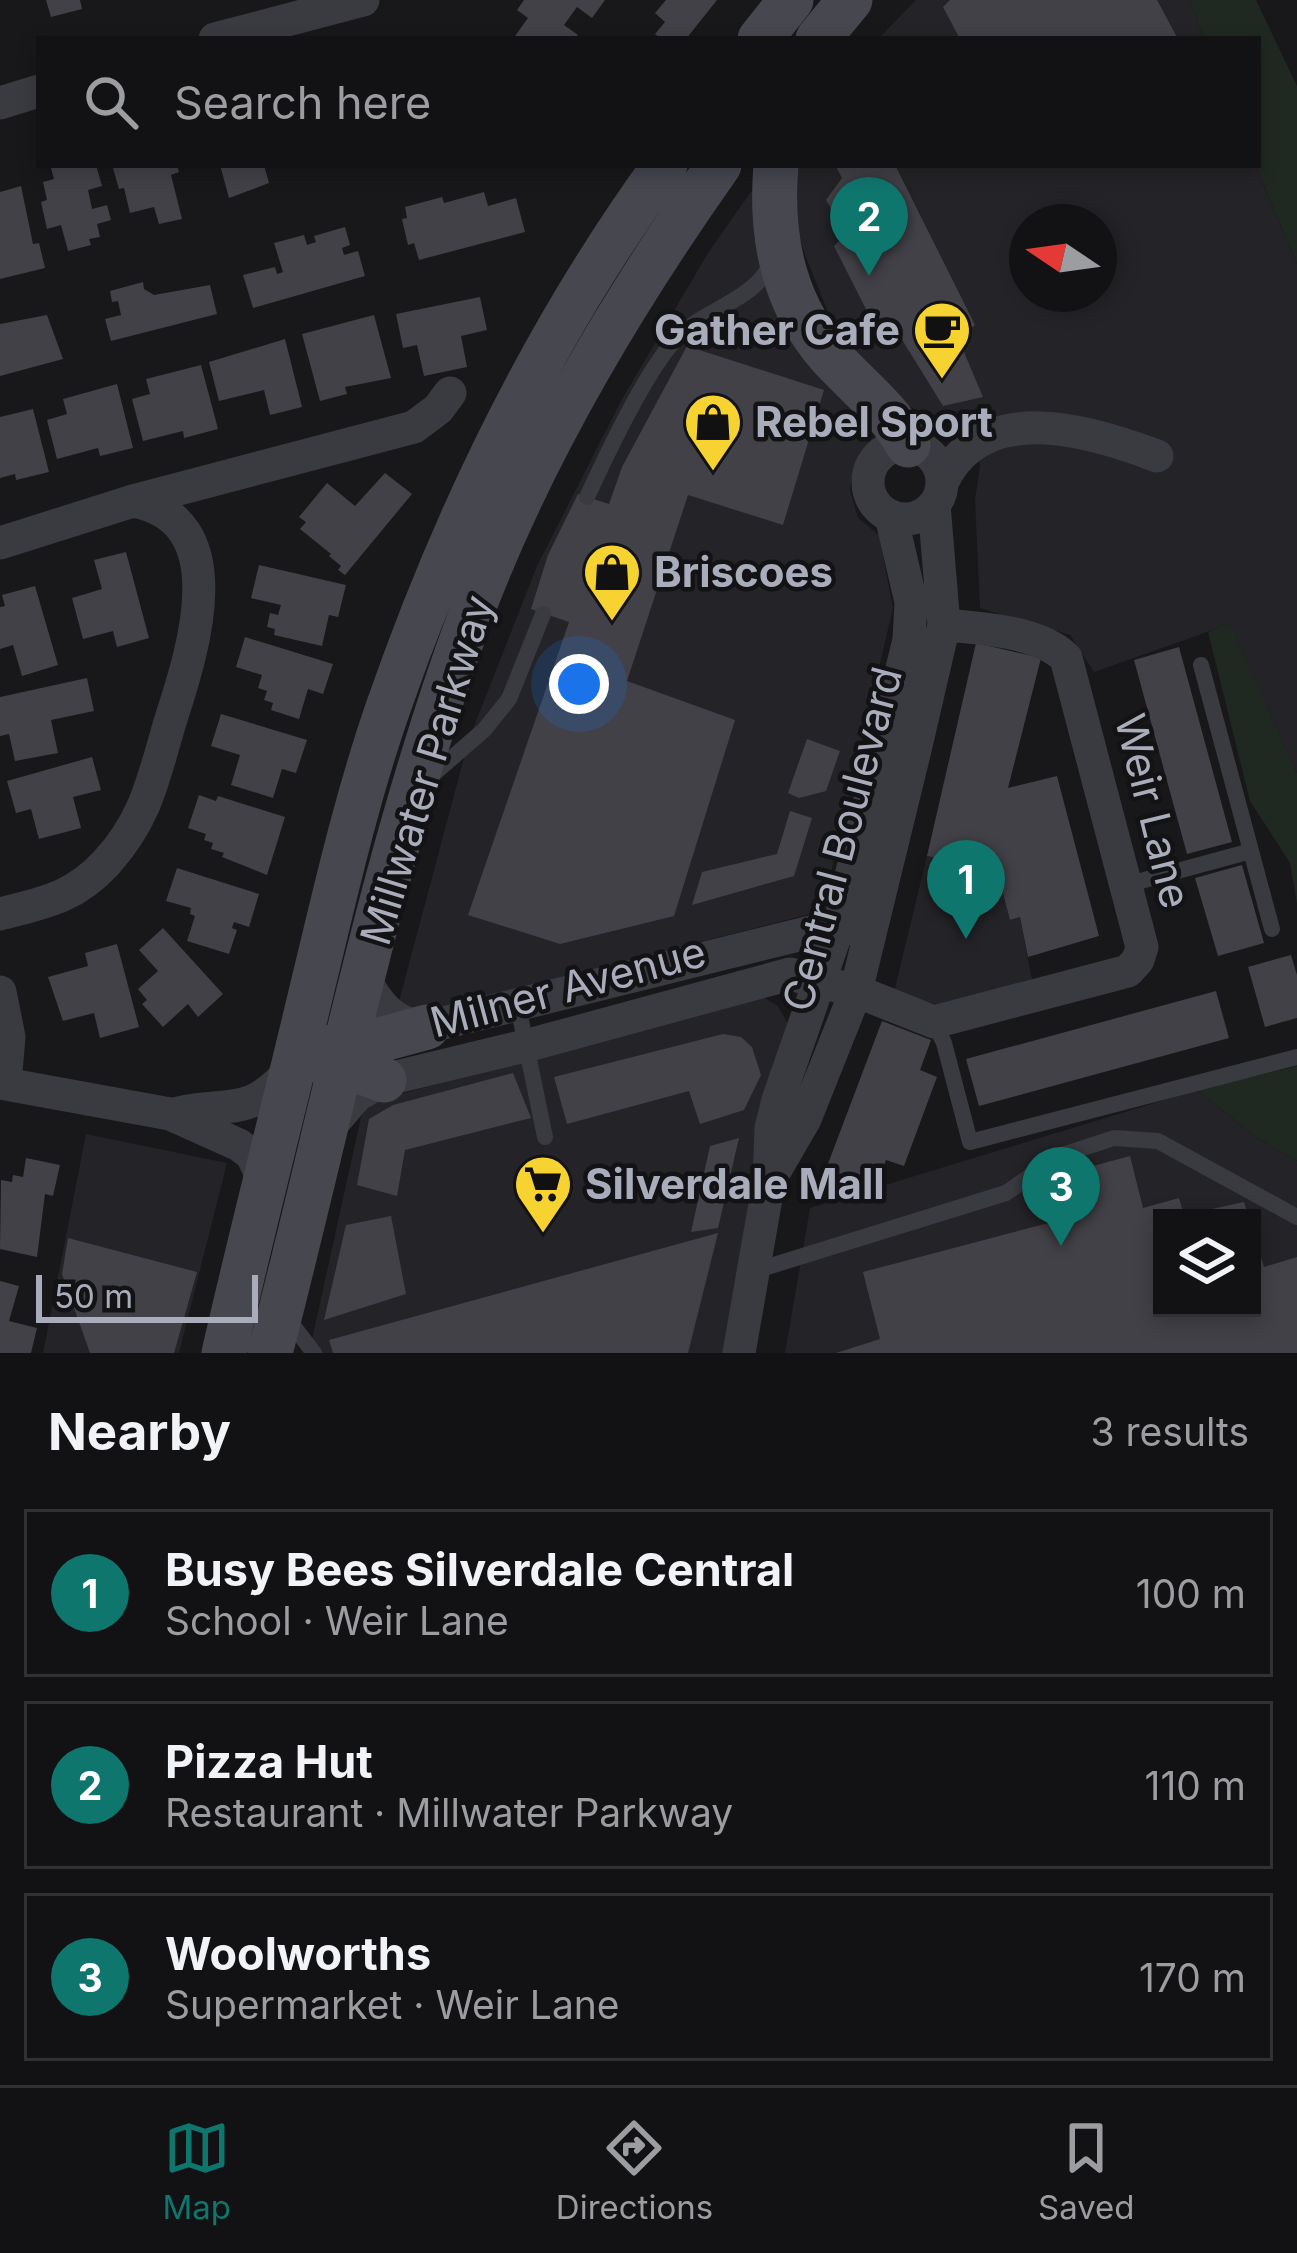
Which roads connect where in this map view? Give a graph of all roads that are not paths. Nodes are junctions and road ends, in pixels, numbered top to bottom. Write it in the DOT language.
graph roads {
  1 [pos="362,0"];
  2 [pos="791,0"];
  3 [pos="288,9"];
  4 [pos="222,36"];
  5 [pos="762,36"];
  6 [pos="36,93"];
  7 [pos="0,103"];
  8 [pos="663,168"];
  9 [pos="717,168"];
  10 [pos="776,168"];
  11 [pos="777,247"];
  12 [pos="450,393"];
  13 [pos="908,445"];
  14 [pos="1157,456"];
  15 [pos="938,494"];
  16 [pos="586,496"];
  17 [pos="134,501"];
  18 [pos="892,516"];
  19 [pos="0,543"];
  20 [pos="543,614"];
  21 [pos="944,625"];
  22 [pos="1201,665"];
  23 [pos="410,800"];
  24 [pos="1251,851"];
  25 [pos="1126,885"];
  26 [pos="0,914"];
  27 [pos="839,926"];
  28 [pos="1272,929"];
  29 [pos="868,945"];
  30 [pos="363,976"];
  31 [pos="821,982"];
  32 [pos="312,991"];
  33 [pos="856,991"];
  34 [pos="0,992"];
  35 [pos="518,1006"];
  36 [pos="934,1022"];
  37 [pos="427,1028"];
  38 [pos="529,1046"];
  39 [pos="1297,1057"];
  40 [pos="340,1064"];
  41 [pos="292,1069"];
  42 [pos="384,1080"];
  43 [pos="3,1083"];
  44 [pos="170,1114"];
  45 [pos="323,1136"];
  46 [pos="545,1137"];
  47 [pos="769,1180"];
  48 [pos="264,1181"];
  49 [pos="1297,1217"];
  50 [pos="751,1272"];
  51 [pos="276,1331"];
  52 [pos="224,1353"];
  53 [pos="233,1353"];
  54 [pos="314,1353"];
  55 [pos="739,1353"];
  1 -- 3 [label="street"];
  2 -- 5 [label="main road"];
  3 -- 4 [label="street"];
  6 -- 7 [label="street"];
  8 -- 32 [label="main road, Millwater Parkway"];
  9 -- 23 [label="main road, Millwater Parkway"];
  10 -- 11 [label="main road"];
  11 -- 13 [label="main road"];
  11 -- 16 [label="lane"];
  12 -- 17 [label="street"];
  13 -- 15 [label="street"];
  13 -- 18 [label="street"];
  14 -- 15 [label="street"];
  15 -- 18 [label="street"];
  15 -- 21 [label="street, Central Boulevard"];
  17 -- 19 [label="street"];
  17 -- 26 [label="street"];
  18 -- 27 [label="street, Central Boulevard"];
  20 -- 23 [label="lane"];
  21 -- 25 [label="street, Weir Lane"];
  21 -- 29 [label="street, Central Boulevard"];
  22 -- 24 [label="lane"];
  23 -- 30 [label="main road, Millwater Parkway"];
  24 -- 25 [label="lane"];
  24 -- 28 [label="lane"];
  25 -- 36 [label="street, Weir Lane"];
  27 -- 29 [label="street"];
  27 -- 31 [label="street, Central Boulevard"];
  27 -- 35 [label="street, Milner Avenue"];
  29 -- 33 [label="street, Central Boulevard"];
  30 -- 37 [label="street, Milner Avenue"];
  30 -- 40 [label="main road, Millwater Parkway"];
  31 -- 33 [label="street, Milner Avenue"];
  31 -- 38 [label="street, Milner Avenue"];
  31 -- 47 [label="street, Central Boulevard"];
  32 -- 40 [label="main road"];
  32 -- 41 [label="main road, Millwater Parkway"];
  33 -- 36 [label="street"];
  33 -- 47 [label="street, Central Boulevard"];
  34 -- 43 [label="street"];
  35 -- 37 [label="street, Milner Avenue"];
  35 -- 38 [label="lane"];
  36 -- 39 [label="lane"];
  37 -- 40 [label="main road"];
  38 -- 42 [label="street, Milner Avenue"];
  38 -- 46 [label="lane"];
  40 -- 42 [label="main road"];
  40 -- 45 [label="main road, Millwater Parkway"];
  40 -- 53 [label="main road"];
  41 -- 44 [label="street"];
  41 -- 48 [label="main road, Millwater Parkway"];
  42 -- 45 [label="street, Milner Avenue"];
  43 -- 44 [label="street"];
  44 -- 48 [label="street"];
  45 -- 51 [label="main road, Millwater Parkway"];
  47 -- 50 [label="street, Central Boulevard"];
  48 -- 52 [label="main road, Millwater Parkway"];
  49 -- 50 [label="lane"];
  50 -- 55 [label="street, Central Boulevard"];
  51 -- 54 [label="lane"];
}
